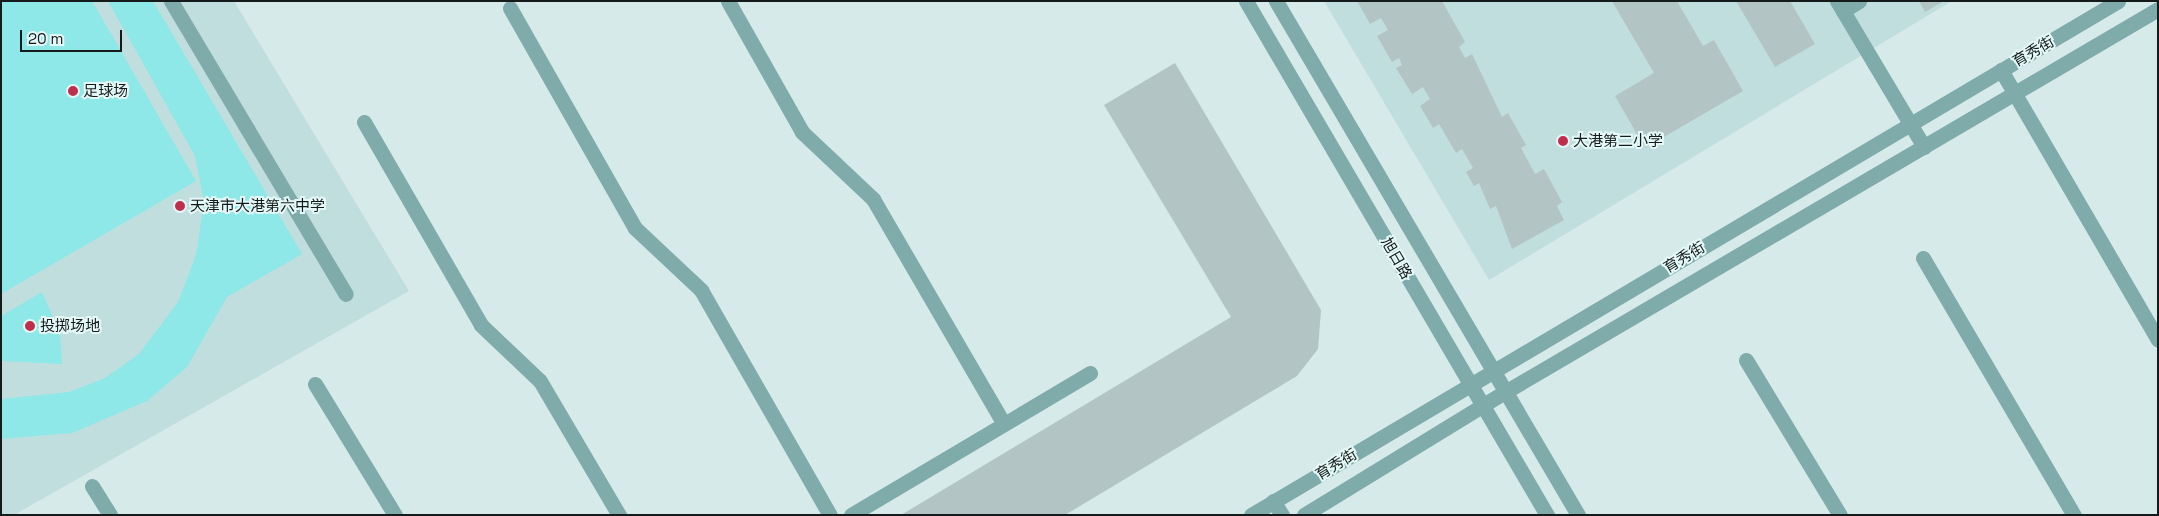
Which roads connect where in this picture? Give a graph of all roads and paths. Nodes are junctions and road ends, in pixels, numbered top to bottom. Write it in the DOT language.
graph roads {
  1 [pos="172,1"];
  2 [pos="728,1"];
  3 [pos="1246,1"];
  4 [pos="1276,1"];
  5 [pos="1859,1"];
  6 [pos="2118,1"];
  7 [pos="1840,6"];
  8 [pos="510,8"];
  9 [pos="2158,9"];
  10 [pos="2001,70"];
  11 [pos="2015,94"];
  12 [pos="364,122"];
  13 [pos="1910,124"];
  14 [pos="1924,147"];
  15 [pos="1923,258"];
  16 [pos="346,294"];
  17 [pos="2158,340"];
  18 [pos="1746,360"];
  19 [pos="1493,370"];
  20 [pos="1090,373"];
  21 [pos="1471,383"];
  22 [pos="315,384"];
  23 [pos="1505,392"];
  24 [pos="1483,405"];
  25 [pos="1004,424"];
  26 [pos="92,486"];
  27 [pos="1274,501"];
  28 [pos="110,515"];
  29 [pos="395,515"];
  30 [pos="619,515"];
  31 [pos="830,515"];
  32 [pos="851,515"];
  33 [pos="1251,515"];
  34 [pos="1282,515"];
  35 [pos="1304,515"];
  36 [pos="1547,515"];
  37 [pos="1578,515"];
  38 [pos="1840,515"];
  39 [pos="2074,515"];
  1 -- 16 [label="street"];
  2 -- 25 [label="street"];
  3 -- 21 [label="street, 旭日路"];
  4 -- 19 [label="street, 旭日路"];
  5 -- 7 [label="street"];
  6 -- 10 [label="street, 育秀街"];
  7 -- 13 [label="street"];
  8 -- 31 [label="street"];
  9 -- 11 [label="street, 育秀街"];
  10 -- 11 [label="street"];
  10 -- 13 [label="street, 育秀街"];
  11 -- 14 [label="street, 育秀街"];
  11 -- 17 [label="street"];
  12 -- 30 [label="street"];
  13 -- 14 [label="street"];
  13 -- 19 [label="street, 育秀街"];
  14 -- 23 [label="street, 育秀街"];
  15 -- 39 [label="street"];
  18 -- 38 [label="street"];
  19 -- 21 [label="street, 育秀街"];
  19 -- 23 [label="street, 旭日路"];
  20 -- 25 [label="street"];
  21 -- 24 [label="street, 旭日路"];
  21 -- 27 [label="street, 育秀街"];
  22 -- 29 [label="street"];
  23 -- 24 [label="street, 育秀街"];
  23 -- 37 [label="street, 旭日路"];
  24 -- 35 [label="street, 育秀街"];
  24 -- 36 [label="street, 旭日路"];
  25 -- 32 [label="street"];
  26 -- 28 [label="street"];
  27 -- 33 [label="street, 育秀街"];
  27 -- 34 [label="street"];
}
